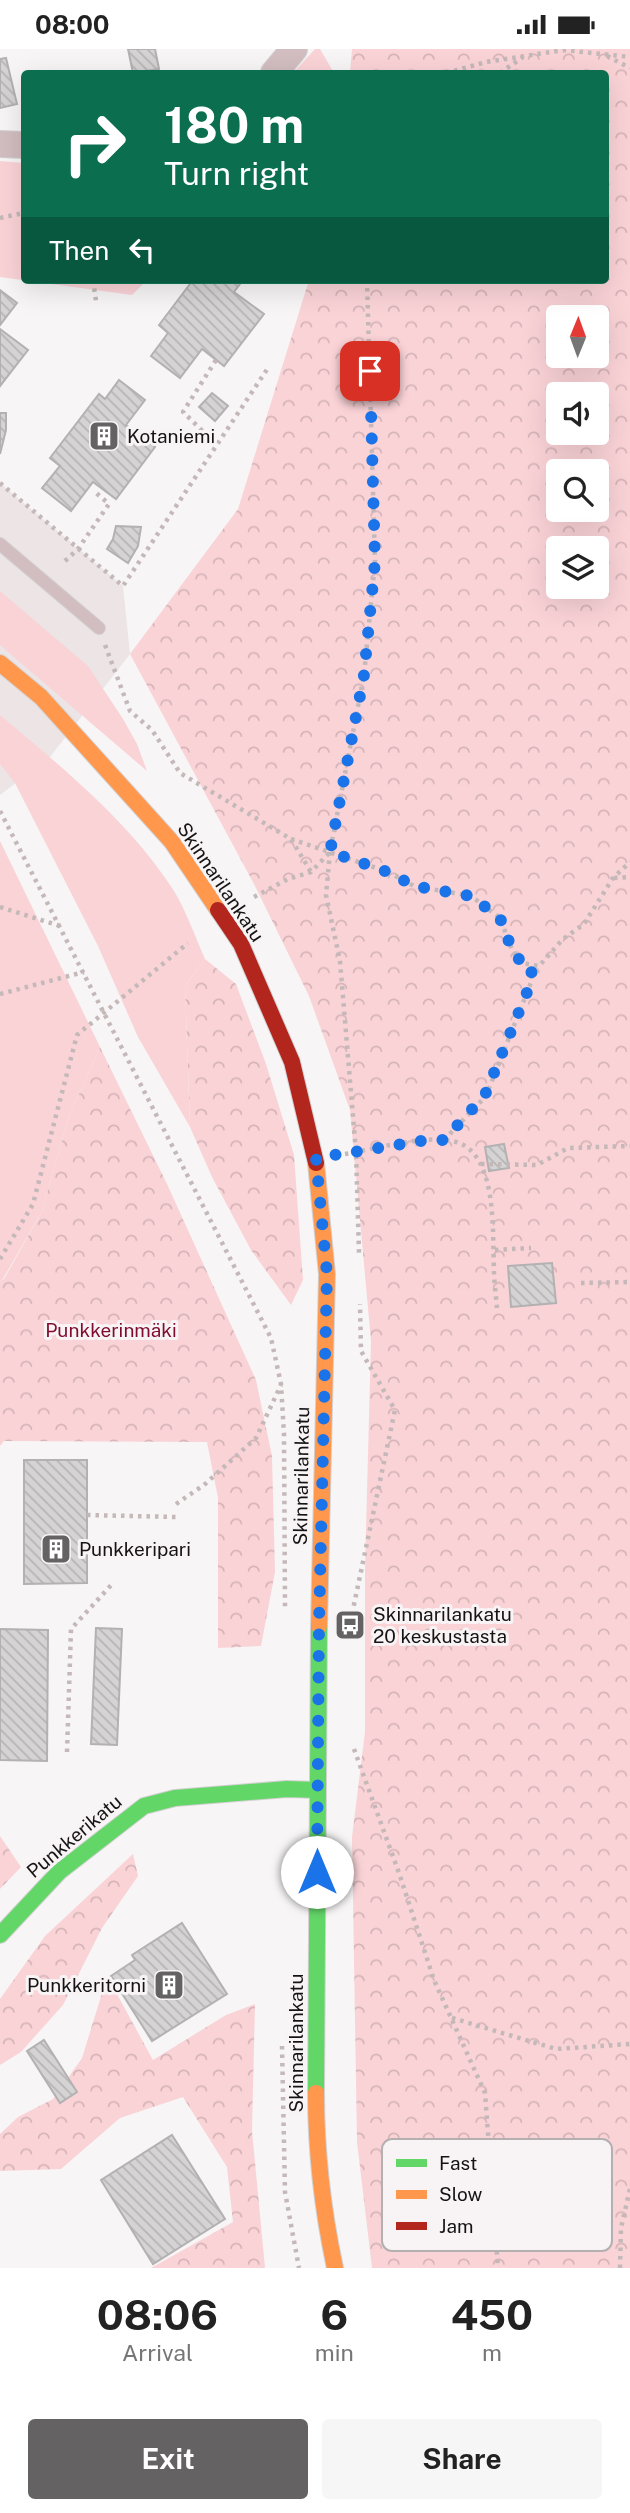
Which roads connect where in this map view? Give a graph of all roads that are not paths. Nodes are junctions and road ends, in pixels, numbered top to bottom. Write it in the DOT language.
graph roads {
  1 [pos="294,49"];
  2 [pos="276,70"];
  3 [pos="0,144"];
  4 [pos="21,145"];
  5 [pos="0,544"];
  6 [pos="99,628"];
  7 [pos="0,663"];
  8 [pos="44,723"];
  9 [pos="88,751"];
  10 [pos="317,1790"];
  11 [pos="0,1935"];
  12 [pos="335,2268"];
  1 -- 2 [label="street"];
  3 -- 4 [label="street"];
  5 -- 6 [label="lane"];
  7 -- 9 [label="main road, Skinnarilankatu"];
  8 -- 9 [label="main road, Skinnarilankatu"];
  9 -- 10 [label="main road, Skinnarilankatu"];
  10 -- 11 [label="main road, Punkkerikatu"];
  10 -- 12 [label="main road, Skinnarilankatu"];
}
